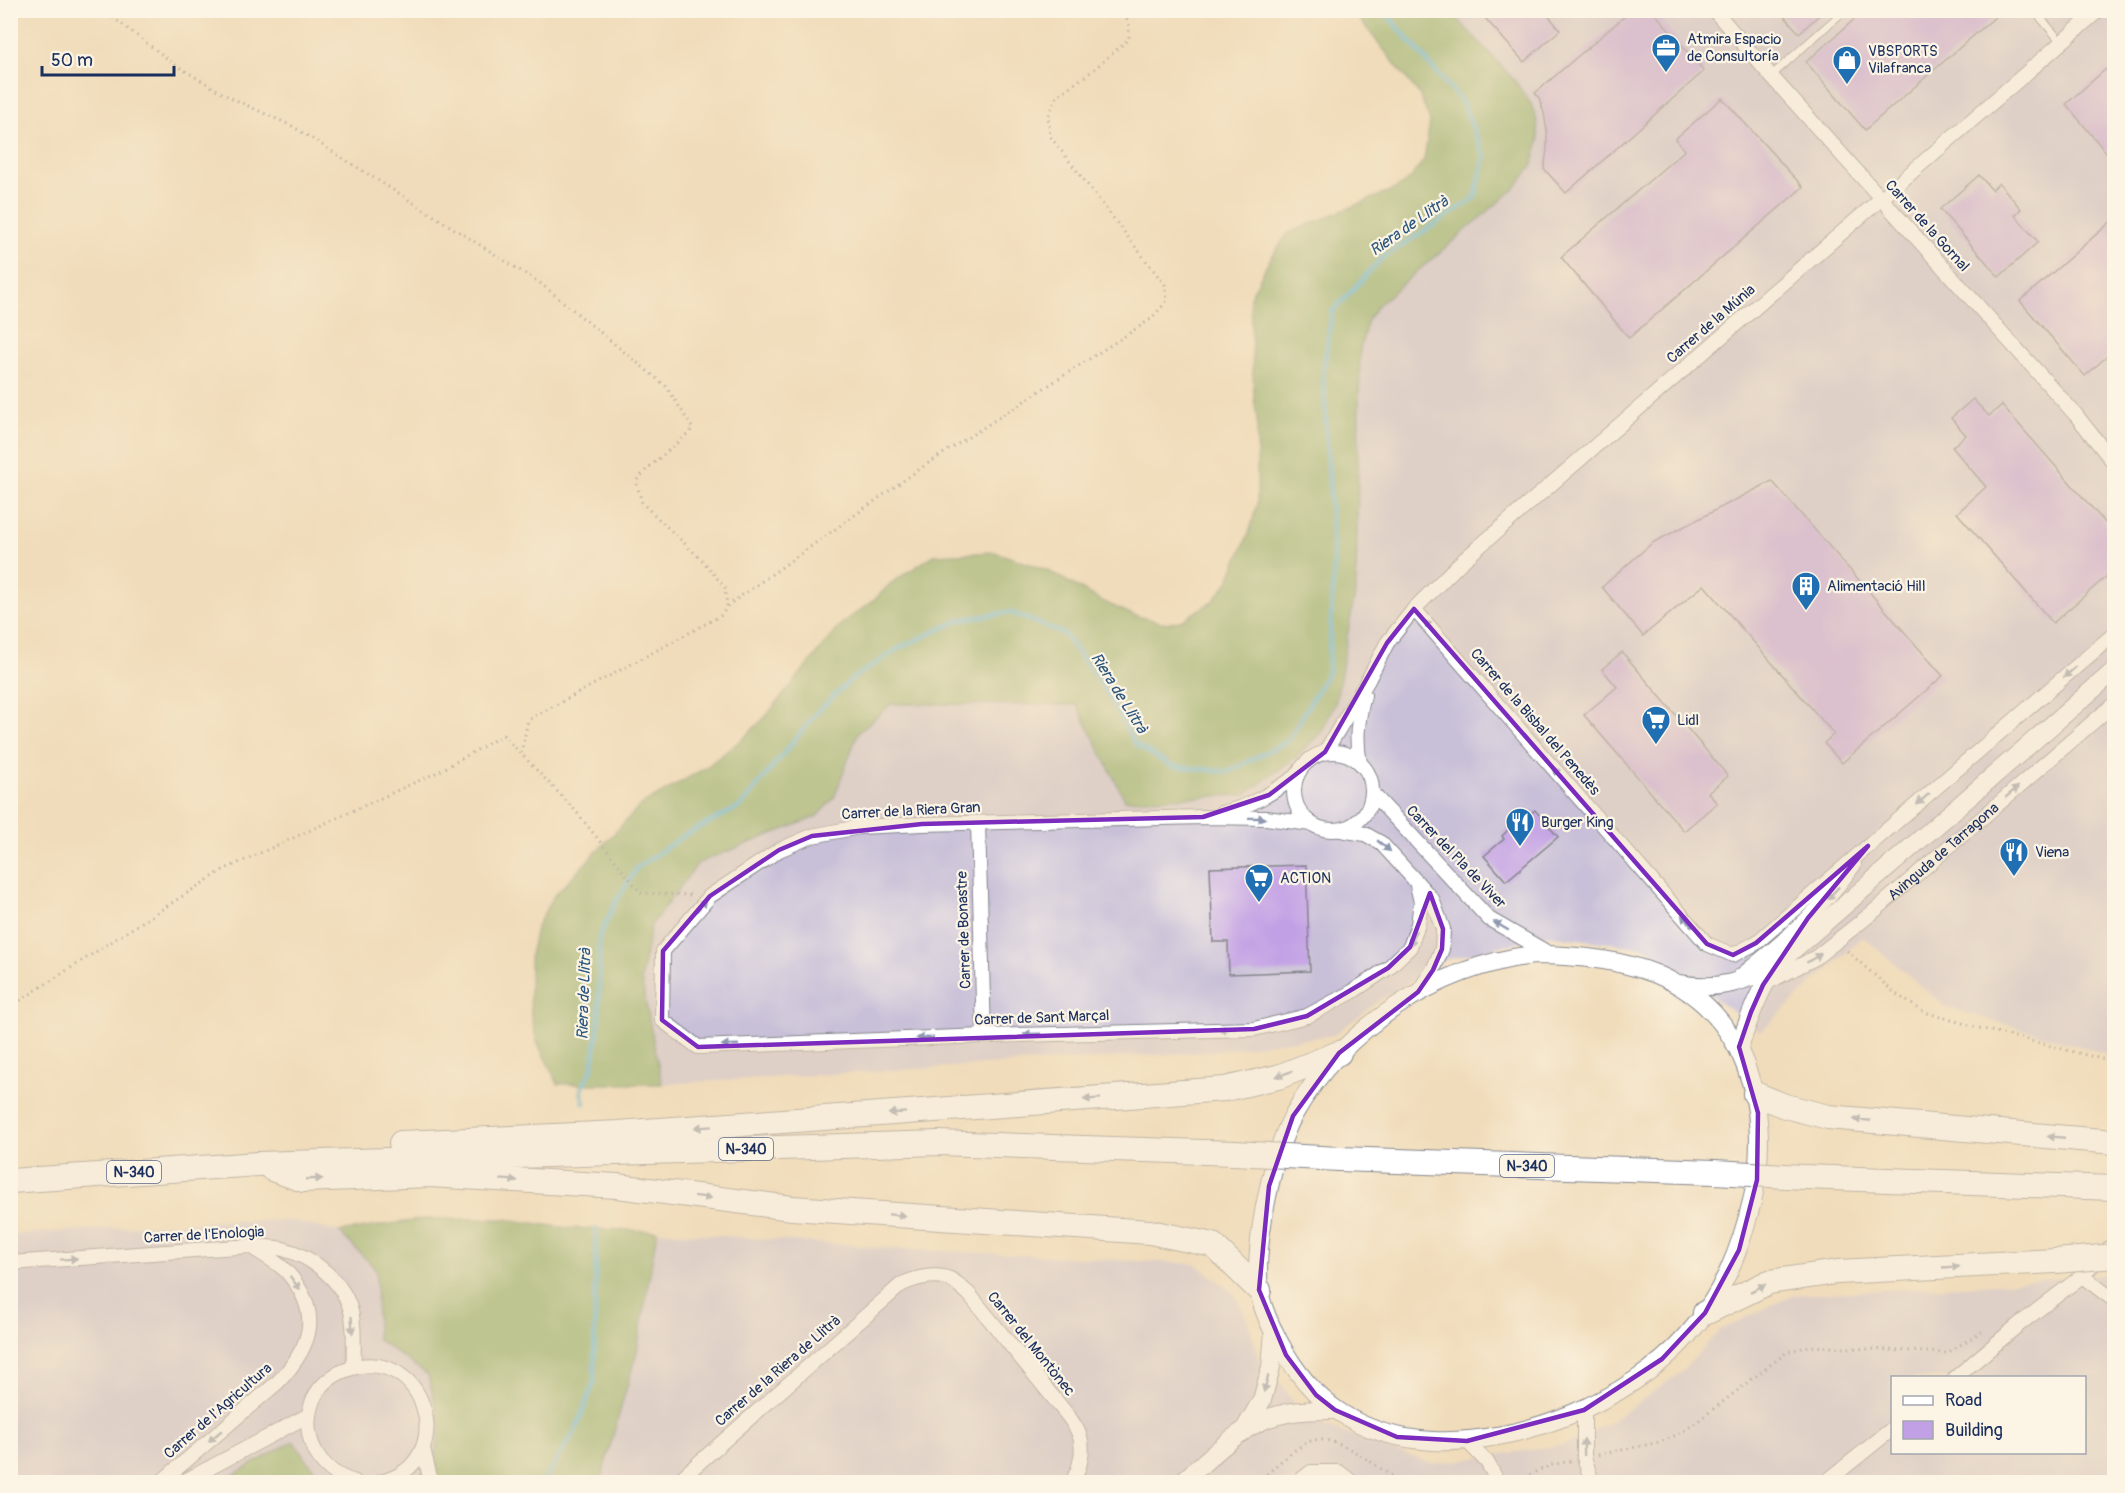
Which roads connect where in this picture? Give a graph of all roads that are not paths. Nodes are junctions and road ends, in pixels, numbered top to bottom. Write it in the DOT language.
graph roads {
  1 [pos="1714,10"];
  2 [pos="1845,10"];
  3 [pos="2034,10"];
  4 [pos="2099,10"];
  5 [pos="2062,43"];
  6 [pos="1771,76"];
  7 [pos="1881,199"];
  8 [pos="2115,463"];
  9 [pos="1414,609"];
  10 [pos="2115,634"];
  11 [pos="2115,671"];
  12 [pos="1367,682"];
  13 [pos="2115,704"];
  14 [pos="1325,752"];
  15 [pos="1360,763"];
  16 [pos="1297,776"];
  17 [pos="1372,793"];
  18 [pos="1203,817"];
  19 [pos="978,823"];
  20 [pos="1311,824"];
  21 [pos="1341,830"];
  22 [pos="1868,846"];
  23 [pos="1416,881"];
  24 [pos="663,951"];
  25 [pos="1551,955"];
  26 [pos="1778,963"];
  27 [pos="1675,983"];
  28 [pos="1730,984"];
  29 [pos="1762,985"];
  30 [pos="1419,992"];
  31 [pos="984,1036"];
  32 [pos="1739,1047"];
  33 [pos="1339,1053"];
  34 [pos="1755,1094"];
  35 [pos="2115,1142"];
  36 [pos="258,1164"];
  37 [pos="10,1181"];
  38 [pos="2115,1188"];
  39 [pos="2115,1243"];
  40 [pos="251,1246"];
  41 [pos="2115,1256"];
  42 [pos="10,1263"];
  43 [pos="2082,1276"];
  44 [pos="902,1284"];
  45 [pos="1259,1290"];
  46 [pos="2115,1300"];
  47 [pos="1705,1313"];
  48 [pos="1274,1332"];
  49 [pos="354,1367"];
  50 [pos="1956,1376"];
  51 [pos="1335,1410"];
  52 [pos="1584,1410"];
  53 [pos="309,1415"];
  54 [pos="1891,1431"];
  55 [pos="1243,1432"];
  56 [pos="1467,1441"];
  57 [pos="423,1448"];
  58 [pos="161,1482"];
  59 [pos="183,1482"];
  60 [pos="355,1482"];
  61 [pos="387,1482"];
  62 [pos="431,1482"];
  63 [pos="677,1482"];
  64 [pos="1072,1482"];
  65 [pos="1182,1482"];
  66 [pos="1298,1482"];
  67 [pos="1352,1482"];
  68 [pos="1498,1482"];
  69 [pos="1592,1482"];
  70 [pos="1826,1482"];
  1 -- 6 [label="street, Carrer de la Gornal"];
  2 -- 6 [label="lane"];
  3 -- 5 [label="lane"];
  4 -- 5 [label="street, Carrer de la Múnia"];
  5 -- 7 [label="street, Carrer de la Múnia"];
  6 -- 7 [label="street, Carrer de la Gornal"];
  7 -- 8 [label="street, Carrer de la Gornal"];
  7 -- 9 [label="street, Carrer de la Múnia"];
  9 -- 12 [label="street, Carrer de la Múnia"];
  22 -- 9 [label="street, Carrer de la Bisbal del Penedès, one-way"];
  10 -- 22 [label="street, one-way"];
  11 -- 26 [label="street, Avinguda de Tarragona"];
  12 -- 14 [label="street, Carrer de la Múnia"];
  12 -- 15 [label="street, Carrer de la Múnia"];
  29 -- 13 [label="street, Avinguda de Tarragona, one-way"];
  14 -- 15 [label="street"];
  14 -- 16 [label="street"];
  15 -- 17 [label="street"];
  16 -- 18 [label="street, Carrer de la Riera Gran"];
  16 -- 20 [label="street"];
  17 -- 21 [label="street"];
  25 -- 17 [label="street, Carrer del Pla de Viver, one-way"];
  18 -- 19 [label="street, Carrer de la Riera Gran"];
  18 -- 20 [label="street, Carrer de la Riera Gran, one-way"];
  24 -- 19 [label="street, Carrer de la Riera Gran, one-way"];
  19 -- 31 [label="street, Carrer de Bonastre"];
  20 -- 21 [label="street"];
  21 -- 23 [label="street, one-way"];
  22 -- 28 [label="street, one-way"];
  23 -- 30 [label="street"];
  23 -- 31 [label="street, Carrer de Sant Marçal, one-way"];
  31 -- 24 [label="street, Carrer de Sant Marçal, one-way"];
  25 -- 27 [label="street"];
  25 -- 30 [label="street"];
  26 -- 28 [label="street, Avinguda de Tarragona"];
  26 -- 29 [label="street, Avinguda de Tarragona"];
  27 -- 28 [label="street, Avinguda de Tarragona"];
  27 -- 32 [label="street"];
  29 -- 32 [label="street, Avinguda de Tarragona"];
  30 -- 33 [label="street"];
  32 -- 34 [label="street"];
  33 -- 36 [label="highway, one-way"];
  33 -- 45 [label="street"];
  35 -- 34 [label="highway, one-way"];
  34 -- 47 [label="street"];
  36 -- 37 [label="highway, N-340"];
  36 -- 38 [label="highway, N-340, bridge"];
  36 -- 45 [label="highway, one-way"];
  39 -- 43 [label="street"];
  42 -- 40 [label="street, Carrer de l'Enologia, one-way"];
  40 -- 49 [label="street, Carrer de l'Enologia, one-way"];
  40 -- 58 [label="street, Carrer de l'Agricultura, one-way"];
  47 -- 41 [label="highway, one-way, bridge"];
  43 -- 46 [label="street"];
  43 -- 50 [label="street"];
  44 -- 63 [label="street, Carrer de la Riera de Llitrà"];
  44 -- 64 [label="street, Carrer del Montònec"];
  45 -- 48 [label="street"];
  47 -- 52 [label="street"];
  48 -- 51 [label="street"];
  48 -- 55 [label="street, one-way"];
  49 -- 53 [label="street"];
  49 -- 57 [label="street"];
  51 -- 55 [label="street"];
  51 -- 56 [label="street"];
  52 -- 56 [label="street"];
  69 -- 52 [label="street, one-way"];
  53 -- 59 [label="street"];
  53 -- 60 [label="street"];
  54 -- 70 [label="street"];
  55 -- 65 [label="street"];
  56 -- 68 [label="street"];
  57 -- 61 [label="street"];
  57 -- 62 [label="street"];
  66 -- 67 [label="street"];
}
